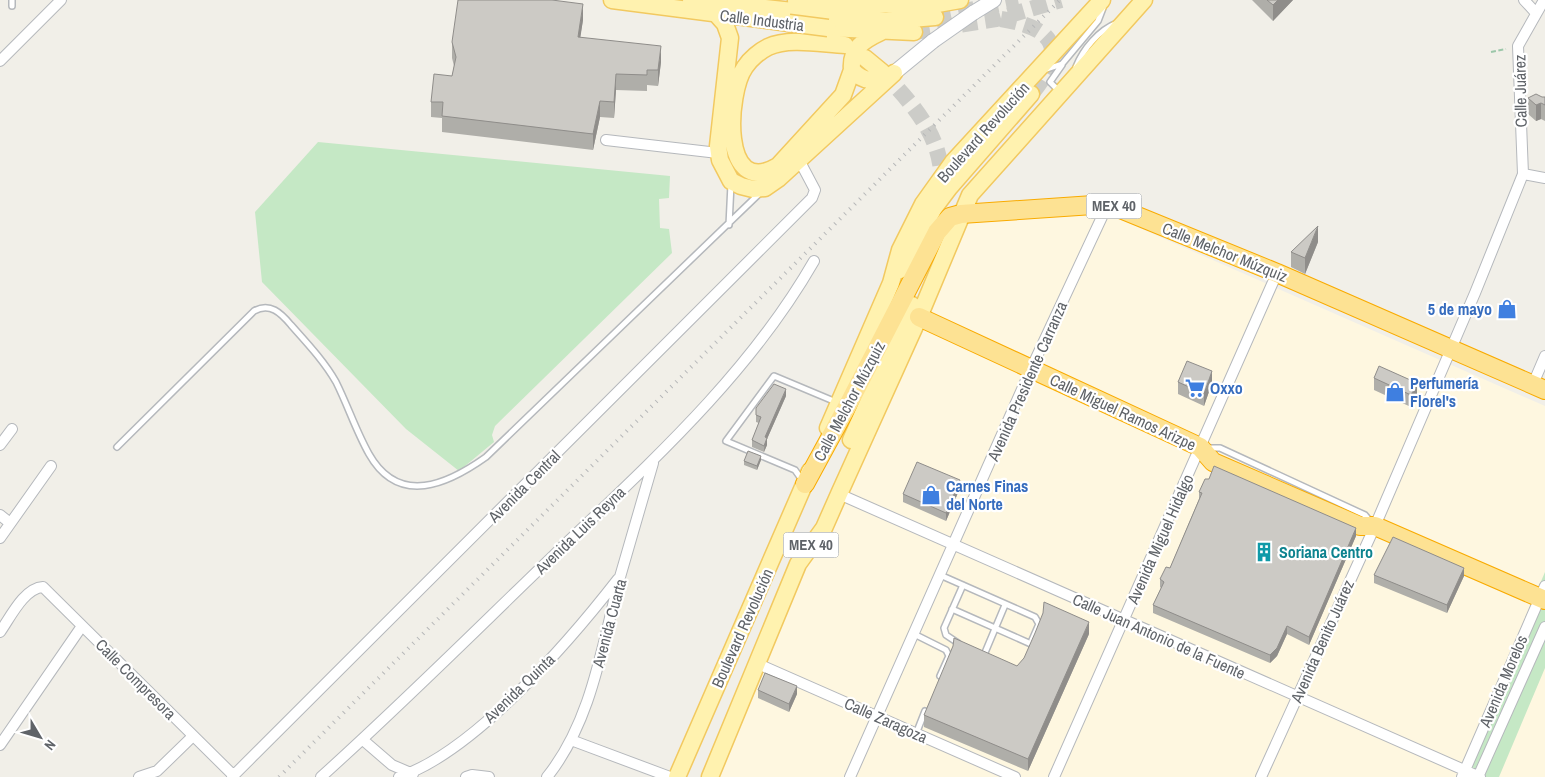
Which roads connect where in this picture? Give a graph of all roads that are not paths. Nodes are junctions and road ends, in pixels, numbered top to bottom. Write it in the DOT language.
graph roads {
  1 [pos="61,0"];
  2 [pos="612,0"];
  3 [pos="691,0"];
  4 [pos="960,0"];
  5 [pos="1103,0"];
  6 [pos="1144,0"];
  7 [pos="1524,0"];
  8 [pos="1544,0"];
  9 [pos="987,2"];
  10 [pos="792,12"];
  11 [pos="1536,12"];
  12 [pos="717,15"];
  13 [pos="935,17"];
  14 [pos="881,32"];
  15 [pos="914,32"];
  16 [pos="865,58"];
  17 [pos="0,61"];
  18 [pos="1062,64"];
  19 [pos="852,70"];
  20 [pos="1037,71"];
  21 [pos="888,73"];
  22 [pos="1033,92"];
  23 [pos="1062,92"];
  24 [pos="606,140"];
  25 [pos="718,154"];
  26 [pos="796,154"];
  27 [pos="1523,174"];
  28 [pos="1545,178"];
  29 [pos="731,181"];
  30 [pos="765,188"];
  31 [pos="1108,204"];
  32 [pos="960,214"];
  33 [pos="729,226"];
  34 [pos="814,261"];
  35 [pos="1277,273"];
  36 [pos="891,283"];
  37 [pos="921,284"];
  38 [pos="919,317"];
  39 [pos="1451,349"];
  40 [pos="1545,356"];
  41 [pos="1031,369"];
  42 [pos="1539,387"];
  43 [pos="838,403"];
  44 [pos="12,428"];
  45 [pos="0,445"];
  46 [pos="117,447"];
  47 [pos="1200,447"];
  48 [pos="653,462"];
  49 [pos="51,466"];
  50 [pos="805,484"];
  51 [pos="839,494"];
  52 [pos="0,515"];
  53 [pos="10,523"];
  54 [pos="1375,526"];
  55 [pos="0,538"];
  56 [pos="954,545"];
  57 [pos="798,564"];
  58 [pos="940,575"];
  59 [pos="621,576"];
  60 [pos="963,585"];
  61 [pos="1543,594"];
  62 [pos="1006,605"];
  63 [pos="952,609"];
  64 [pos="1124,620"];
  65 [pos="82,626"];
  66 [pos="1545,627"];
  67 [pos="995,629"];
  68 [pos="0,632"];
  69 [pos="914,634"];
  70 [pos="1031,644"];
  71 [pos="967,647"];
  72 [pos="976,651"];
  73 [pos="1028,651"];
  74 [pos="984,655"];
  75 [pos="993,658"];
  76 [pos="758,664"];
  77 [pos="938,682"];
  78 [pos="1297,696"];
  79 [pos="927,708"];
  80 [pos="876,716"];
  81 [pos="916,734"];
  82 [pos="193,736"];
  83 [pos="362,740"];
  84 [pos="571,740"];
  85 [pos="0,745"];
  86 [pos="1463,774"];
  87 [pos="414,775"];
  88 [pos="233,776"];
  89 [pos="139,777"];
  90 [pos="321,777"];
  91 [pos="399,777"];
  92 [pos="466,777"];
  93 [pos="489,777"];
  94 [pos="547,777"];
  95 [pos="670,777"];
  96 [pos="677,777"];
  97 [pos="710,777"];
  98 [pos="850,777"];
  99 [pos="1014,777"];
  100 [pos="1054,777"];
  101 [pos="1261,777"];
  102 [pos="1479,777"];
  1 -- 17 [label="street"];
  2 -- 12 [label="main road, Calle Industria"];
  3 -- 10 [label="main road, Calle Industria"];
  4 -- 10 [label="main road"];
  5 -- 18 [label="lane"];
  5 -- 20 [label="main road, Boulevard Revolución"];
  6 -- 23 [label="main road"];
  7 -- 11 [label="street"];
  8 -- 11 [label="street, Calle Juárez"];
  9 -- 21 [label="main road, bridge"];
  10 -- 12 [label="main road, Calle Industria"];
  10 -- 13 [label="main road, Calle Industria"];
  10 -- 14 [label="main road, Calle Industria, bridge"];
  10 -- 26 [label="main road"];
  11 -- 27 [label="street, Calle Juárez"];
  12 -- 25 [label="main road"];
  14 -- 15 [label="main road, Calle Industria"];
  14 -- 19 [label="main road"];
  16 -- 21 [label="main road"];
  18 -- 20 [label="lane"];
  18 -- 23 [label="lane"];
  19 -- 21 [label="main road"];
  19 -- 26 [label="main road"];
  20 -- 36 [label="main road, Boulevard Revolución"];
  21 -- 26 [label="main road"];
  22 -- 36 [label="main road"];
  23 -- 32 [label="main road"];
  24 -- 25 [label="street"];
  25 -- 29 [label="main road"];
  26 -- 30 [label="main road"];
  26 -- 88 [label="street, Avenida Central"];
  27 -- 28 [label="street"];
  27 -- 39 [label="street, Avenida Benito Juárez"];
  29 -- 30 [label="main road"];
  29 -- 33 [label="lane"];
  30 -- 33 [label="lane"];
  31 -- 32 [label="highway, Calle Melchor Múzquiz / MEX 40"];
  31 -- 35 [label="highway, Calle Melchor Múzquiz / MEX 40"];
  31 -- 41 [label="street, Avenida Presidente Carranza"];
  32 -- 38 [label="main road, MEX 40"];
  32 -- 50 [label="highway, Calle Melchor Múzquiz / MEX 40"];
  33 -- 46 [label="lane"];
  34 -- 48 [label="street, Avenida Luis Reyna"];
  35 -- 39 [label="highway, Calle Melchor Múzquiz / MEX 40"];
  35 -- 47 [label="street, Avenida Miguel Hidalgo"];
  36 -- 43 [label="main road, Boulevard Revolución"];
  37 -- 57 [label="main road"];
  38 -- 41 [label="highway, Calle Miguel Ramos Arizpe"];
  38 -- 51 [label="main road, MEX 40"];
  39 -- 42 [label="highway, Calle Melchor Múzquiz / MEX 40"];
  39 -- 54 [label="street, Avenida Benito Juárez"];
  40 -- 42 [label="street"];
  41 -- 47 [label="highway, Calle Miguel Ramos Arizpe"];
  41 -- 56 [label="street, Avenida Presidente Carranza"];
  43 -- 50 [label="main road, Boulevard Revolución"];
  43 -- 50 [label="lane"];
  44 -- 45 [label="street"];
  47 -- 54 [label="highway, Calle Miguel Ramos Arizpe"];
  47 -- 64 [label="street, Avenida Miguel Hidalgo"];
  48 -- 59 [label="street, Avenida Cuarta"];
  48 -- 83 [label="street, Avenida Luis Reyna"];
  49 -- 53 [label="street"];
  50 -- 96 [label="main road, Boulevard Revolución / MEX 40"];
  51 -- 56 [label="street, Calle Juan Antonio de la Fuente"];
  51 -- 57 [label="main road, MEX 40"];
  52 -- 53 [label="street"];
  53 -- 55 [label="street"];
  54 -- 61 [label="highway, Calle Miguel Ramos Arizpe"];
  54 -- 78 [label="street, Avenida Benito Juárez"];
  56 -- 58 [label="street, Avenida Presidente Carranza"];
  56 -- 64 [label="street, Calle Juan Antonio de la Fuente"];
  57 -- 76 [label="main road, MEX 40"];
  58 -- 60 [label="lane"];
  58 -- 69 [label="street, Avenida Presidente Carranza"];
  59 -- 84 [label="street, Avenida Cuarta"];
  59 -- 87 [label="street, Avenida Quinta"];
  60 -- 62 [label="lane"];
  60 -- 63 [label="lane"];
  61 -- 86 [label="street, Avenida Morelos"];
  62 -- 67 [label="lane"];
  62 -- 70 [label="lane"];
  63 -- 67 [label="lane"];
  63 -- 71 [label="lane"];
  64 -- 78 [label="street, Calle Juan Antonio de la Fuente"];
  64 -- 100 [label="street, Avenida Miguel Hidalgo"];
  65 -- 68 [label="street, Calle Compresora"];
  65 -- 82 [label="street, Calle Compresora"];
  65 -- 85 [label="street"];
  66 -- 102 [label="street"];
  67 -- 70 [label="lane"];
  67 -- 74 [label="lane"];
  69 -- 77 [label="lane"];
  69 -- 80 [label="street, Avenida Presidente Carranza"];
  70 -- 73 [label="lane"];
  72 -- 74 [label="lane"];
  74 -- 75 [label="lane"];
  76 -- 80 [label="street, Calle Zaragoza"];
  76 -- 97 [label="main road, MEX 40"];
  78 -- 86 [label="street, Calle Juan Antonio de la Fuente"];
  78 -- 101 [label="street, Avenida Benito Juárez"];
  79 -- 81 [label="lane"];
  80 -- 81 [label="street, Calle Zaragoza"];
  80 -- 98 [label="street, Avenida Presidente Carranza"];
  81 -- 99 [label="street, Calle Zaragoza"];
  82 -- 88 [label="street, Calle Compresora"];
  82 -- 89 [label="street"];
  83 -- 87 [label="street"];
  83 -- 90 [label="street, Avenida Luis Reyna"];
  84 -- 94 [label="street, Avenida Cuarta"];
  84 -- 95 [label="street"];
  86 -- 102 [label="street, Calle Juan Antonio de la Fuente"];
  87 -- 91 [label="street, Avenida Quinta"];
  92 -- 93 [label="street"];
}
